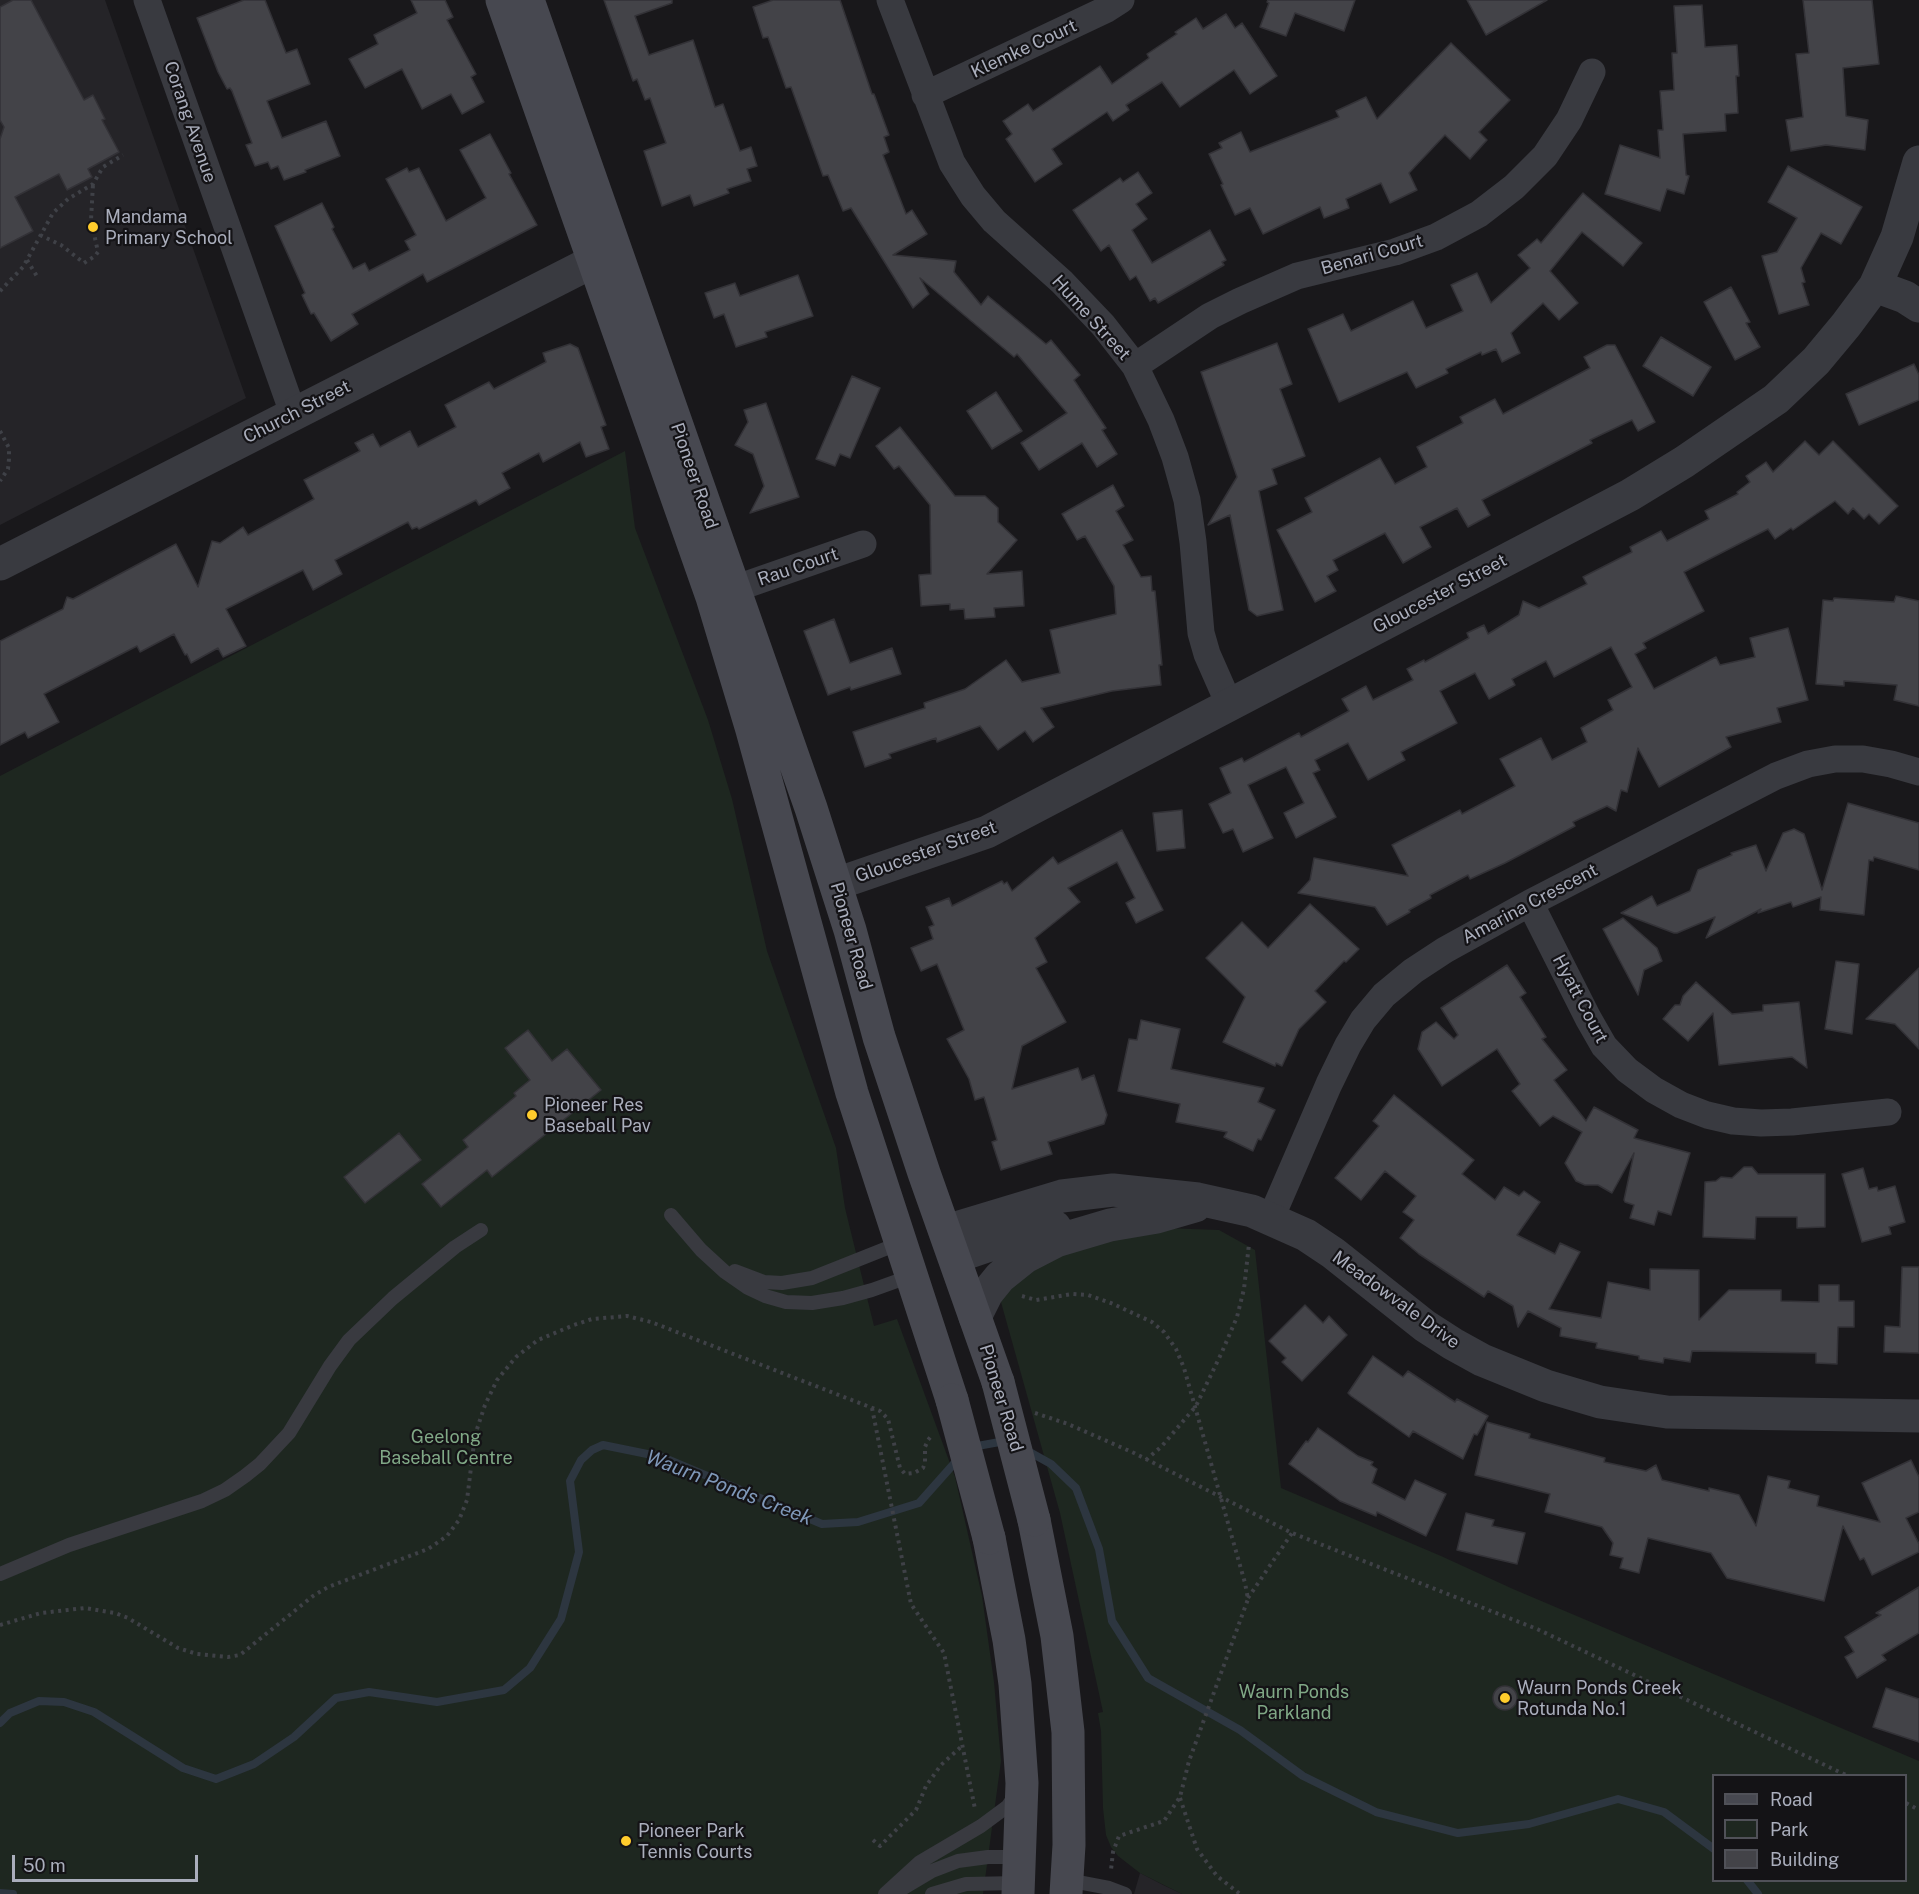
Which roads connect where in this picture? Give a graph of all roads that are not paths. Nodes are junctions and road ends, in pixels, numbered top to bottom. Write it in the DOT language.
graph roads {
  1 [pos="147,0"];
  2 [pos="502,0"];
  3 [pos="528,0"];
  4 [pos="890,0"];
  5 [pos="1121,0"];
  6 [pos="1592,72"];
  7 [pos="925,95"];
  8 [pos="1919,162"];
  9 [pos="605,255"];
  10 [pos="1875,286"];
  11 [pos="1919,306"];
  12 [pos="1135,366"];
  13 [pos="293,413"];
  14 [pos="863,544"];
  15 [pos="0,564"];
  16 [pos="723,593"];
  17 [pos="1229,704"];
  18 [pos="1919,772"];
  19 [pos="836,884"];
  20 [pos="799,897"];
  21 [pos="1530,903"];
  22 [pos="1888,1112"];
  23 [pos="1204,1200"];
  24 [pos="671,1215"];
  25 [pos="1271,1218"];
  26 [pos="481,1230"];
  27 [pos="900,1243"];
  28 [pos="950,1244"];
  29 [pos="707,1256"];
  30 [pos="911,1276"];
  31 [pos="975,1317"];
  32 [pos="1919,1416"];
  33 [pos="0,1574"];
  34 [pos="1022,1783"];
  35 [pos="1019,1878"];
  36 [pos="1067,1887"];
  37 [pos="1120,1892"];
  38 [pos="885,1894"];
  39 [pos="893,1894"];
  40 [pos="933,1894"];
  1 -- 13 [label="street, Corang Avenue"];
  2 -- 9 [label="main road, Pioneer Road"];
  3 -- 9 [label="main road, Pioneer Road"];
  4 -- 7 [label="street, Hume Street"];
  5 -- 7 [label="street, Klemke Court"];
  6 -- 12 [label="street, Benari Court"];
  7 -- 12 [label="street, Hume Street"];
  8 -- 10 [label="street, Gloucester Street"];
  9 -- 13 [label="street, Church Street"];
  9 -- 16 [label="main road, Pioneer Road"];
  10 -- 11 [label="street"];
  10 -- 17 [label="street, Gloucester Street"];
  12 -- 17 [label="street, Hume Street"];
  13 -- 15 [label="street, Church Street"];
  14 -- 16 [label="street, Rau Court"];
  16 -- 19 [label="main road, Pioneer Road"];
  16 -- 20 [label="main road, Pioneer Road"];
  17 -- 19 [label="street, Gloucester Street"];
  18 -- 21 [label="street, Amarina Crescent"];
  19 -- 20 [label="main road"];
  19 -- 28 [label="main road, Pioneer Road"];
  20 -- 27 [label="main road, Pioneer Road"];
  21 -- 22 [label="street, Hyatt Court"];
  21 -- 25 [label="street, Amarina Crescent"];
  23 -- 25 [label="street, Meadowvale Drive"];
  23 -- 28 [label="street, Meadowvale Drive"];
  23 -- 31 [label="street"];
  24 -- 29 [label="lane"];
  25 -- 32 [label="street, Meadowvale Drive"];
  26 -- 33 [label="lane"];
  27 -- 28 [label="main road"];
  27 -- 29 [label="lane"];
  27 -- 30 [label="main road, Pioneer Road"];
  28 -- 30 [label="main road"];
  28 -- 31 [label="main road, Pioneer Road"];
  29 -- 30 [label="lane"];
  30 -- 34 [label="main road, Pioneer Road, bridge"];
  31 -- 36 [label="main road, Pioneer Road, bridge"];
  34 -- 35 [label="main road, Pioneer Road"];
  34 -- 38 [label="lane"];
  35 -- 36 [label="main road"];
  35 -- 39 [label="lane"];
  35 -- 40 [label="lane"];
  36 -- 37 [label="lane"];
}
